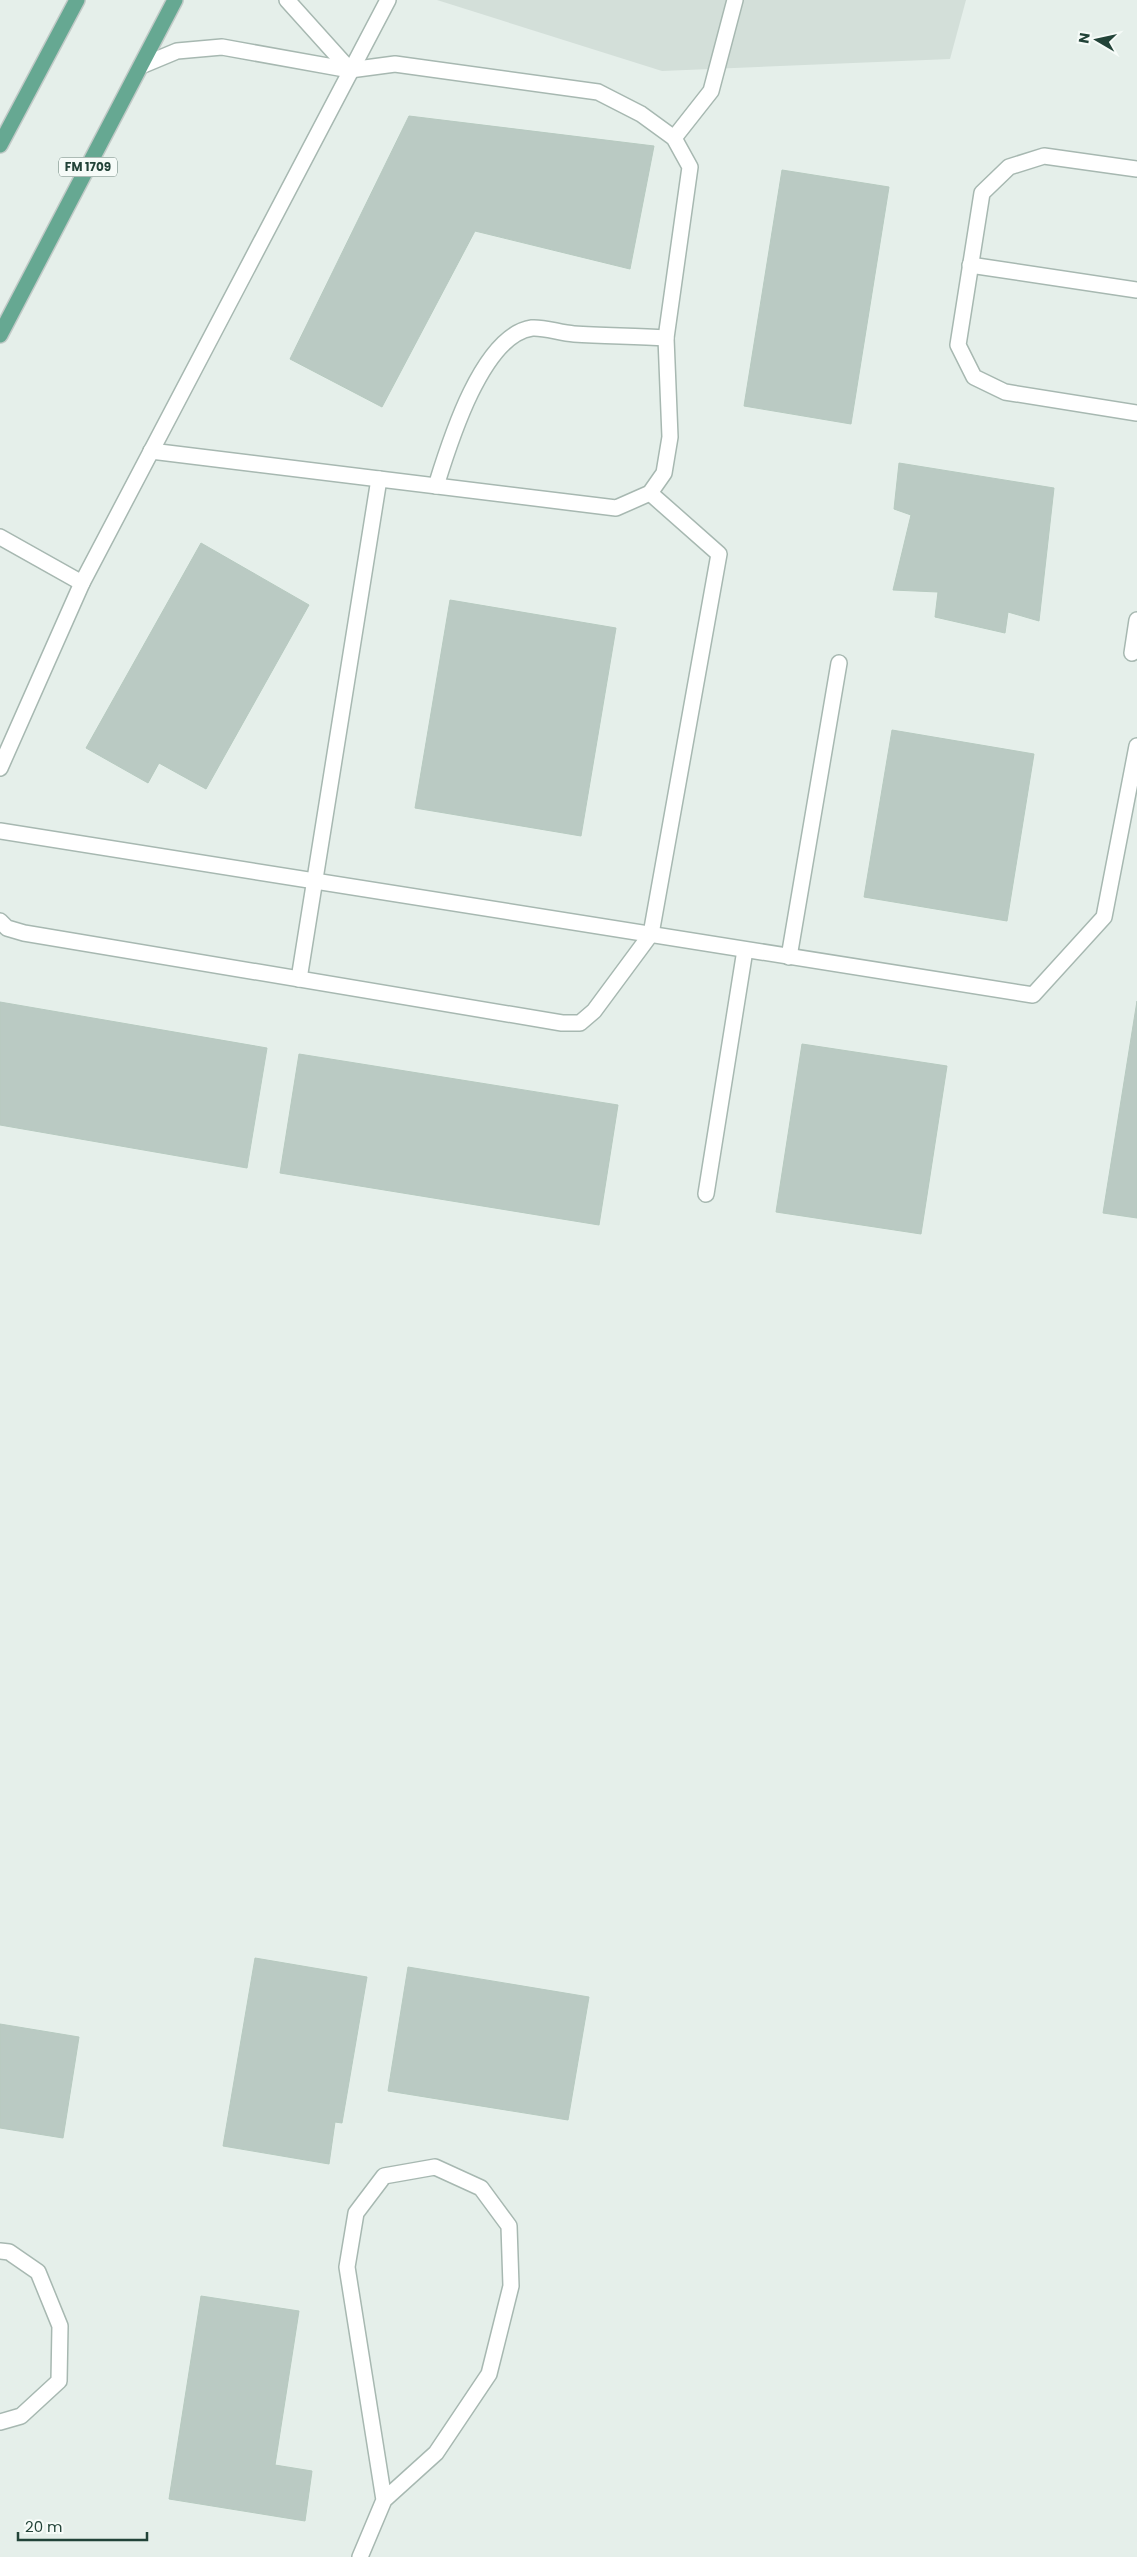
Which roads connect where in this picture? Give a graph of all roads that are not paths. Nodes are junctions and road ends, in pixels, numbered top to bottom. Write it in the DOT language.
graph roads {
  1 [pos="77,0"];
  2 [pos="176,0"];
  3 [pos="287,0"];
  4 [pos="388,0"];
  5 [pos="735,0"];
  6 [pos="141,66"];
  7 [pos="350,70"];
  8 [pos="674,138"];
  9 [pos="0,145"];
  10 [pos="1137,169"];
  11 [pos="970,265"];
  12 [pos="1137,290"];
  13 [pos="0,335"];
  14 [pos="666,338"];
  15 [pos="1137,413"];
  16 [pos="151,451"];
  17 [pos="380,478"];
  18 [pos="436,486"];
  19 [pos="650,493"];
  20 [pos="0,537"];
  21 [pos="82,583"];
  22 [pos="1137,620"];
  23 [pos="1132,653"];
  24 [pos="839,663"];
  25 [pos="1137,746"];
  26 [pos="0,768"];
  27 [pos="0,831"];
  28 [pos="316,881"];
  29 [pos="0,921"];
  30 [pos="651,934"];
  31 [pos="745,950"];
  32 [pos="790,957"];
  33 [pos="299,979"];
  34 [pos="706,1194"];
  35 [pos="0,2251"];
  36 [pos="0,2422"];
  37 [pos="384,2500"];
  38 [pos="360,2557"];
  1 -- 9 [label="main road"];
  2 -- 6 [label="main road, FM 1709"];
  3 -- 7 [label="lane"];
  4 -- 7 [label="lane"];
  5 -- 8 [label="lane"];
  6 -- 7 [label="lane"];
  6 -- 13 [label="main road, FM 1709"];
  7 -- 8 [label="lane"];
  7 -- 16 [label="lane"];
  8 -- 14 [label="lane"];
  10 -- 11 [label="lane"];
  11 -- 12 [label="lane"];
  11 -- 15 [label="lane"];
  14 -- 18 [label="lane"];
  14 -- 19 [label="lane"];
  16 -- 17 [label="lane"];
  16 -- 21 [label="lane"];
  17 -- 18 [label="lane"];
  17 -- 28 [label="lane"];
  18 -- 19 [label="lane"];
  19 -- 30 [label="lane"];
  20 -- 21 [label="lane"];
  21 -- 26 [label="lane"];
  22 -- 23 [label="lane"];
  24 -- 32 [label="lane"];
  25 -- 32 [label="lane"];
  27 -- 28 [label="lane"];
  28 -- 30 [label="lane"];
  28 -- 33 [label="lane"];
  29 -- 33 [label="lane"];
  30 -- 31 [label="lane"];
  30 -- 33 [label="lane"];
  31 -- 32 [label="lane"];
  31 -- 34 [label="lane"];
  35 -- 36 [label="lane"];
  37 -- 37 [label="lane"];
  37 -- 38 [label="lane"];
}
